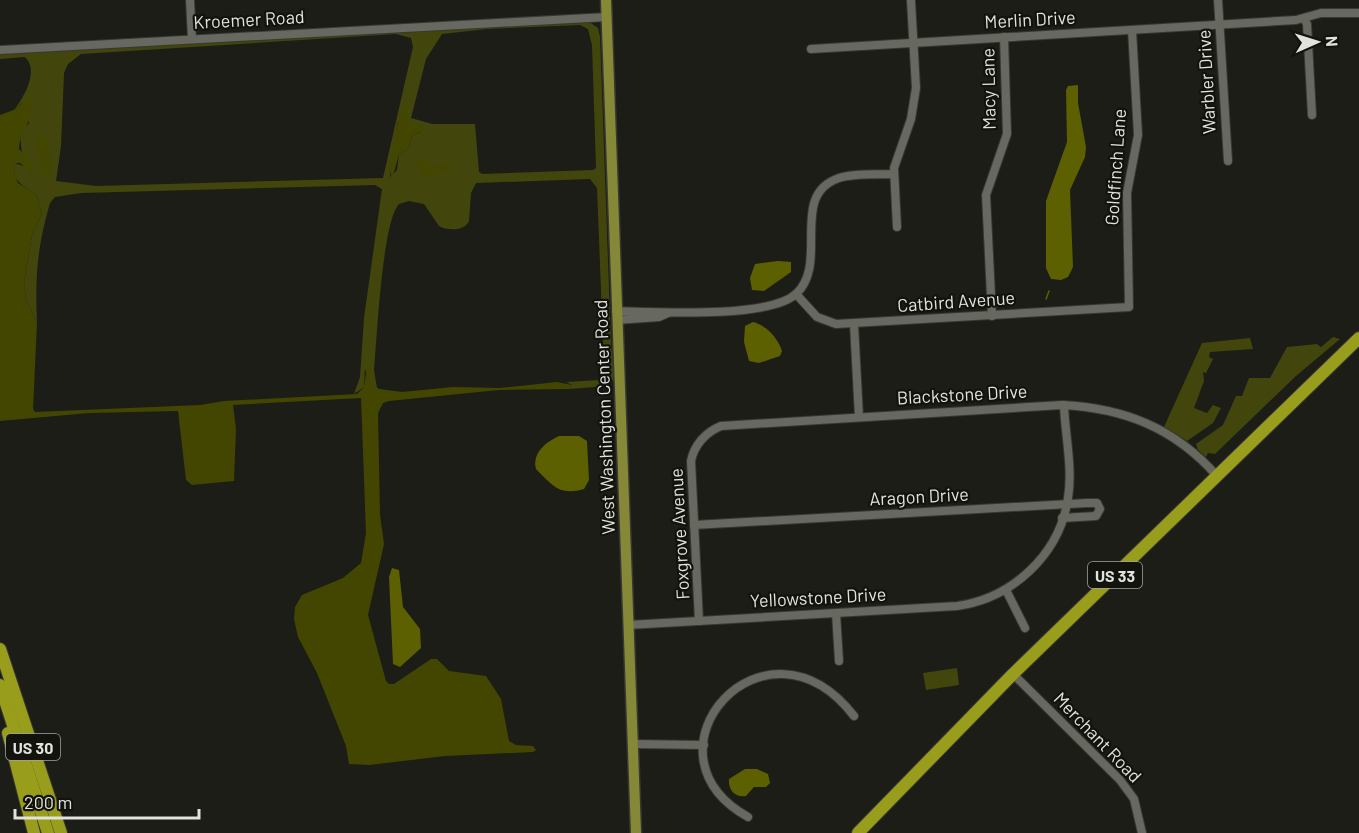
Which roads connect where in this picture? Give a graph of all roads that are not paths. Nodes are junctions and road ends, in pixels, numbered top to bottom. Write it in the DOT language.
graph roads {
  1 [pos="190,0"];
  2 [pos="606,0"];
  3 [pos="1218,0"];
  4 [pos="911,2"];
  5 [pos="1359,13"];
  6 [pos="607,17"];
  7 [pos="1304,18"];
  8 [pos="1220,24"];
  9 [pos="1132,30"];
  10 [pos="1004,37"];
  11 [pos="192,39"];
  12 [pos="914,42"];
  13 [pos="811,49"];
  14 [pos="0,50"];
  15 [pos="1312,115"];
  16 [pos="1228,161"];
  17 [pos="894,174"];
  18 [pos="897,227"];
  19 [pos="796,294"];
  20 [pos="1129,307"];
  21 [pos="617,316"];
  22 [pos="992,316"];
  23 [pos="854,324"];
  24 [pos="1359,338"];
  25 [pos="1064,405"];
  26 [pos="859,417"];
  27 [pos="696,447"];
  28 [pos="1217,476"];
  29 [pos="1067,504"];
  30 [pos="1062,518"];
  31 [pos="694,525"];
  32 [pos="1006,590"];
  33 [pos="836,613"];
  34 [pos="699,621"];
  35 [pos="628,625"];
  36 [pos="1025,628"];
  37 [pos="0,649"];
  38 [pos="839,661"];
  39 [pos="1013,674"];
  40 [pos="0,685"];
  41 [pos="0,706"];
  42 [pos="854,716"];
  43 [pos="633,744"];
  44 [pos="704,745"];
  45 [pos="748,817"];
  46 [pos="34,833"];
  47 [pos="48,833"];
  48 [pos="61,833"];
  49 [pos="636,833"];
  50 [pos="858,833"];
  51 [pos="1142,833"];
  1 -- 11 [label="street"];
  2 -- 6 [label="main road, West Washington Center Road"];
  3 -- 8 [label="street, Warbler Drive"];
  4 -- 12 [label="street"];
  5 -- 7 [label="street, Merlin Drive"];
  6 -- 11 [label="street, Kroemer Road"];
  6 -- 21 [label="main road, West Washington Center Road"];
  7 -- 8 [label="street, Merlin Drive"];
  7 -- 15 [label="street"];
  8 -- 9 [label="street, Merlin Drive"];
  8 -- 16 [label="street, Warbler Drive"];
  9 -- 10 [label="street, Merlin Drive"];
  9 -- 20 [label="street, Goldfinch Lane"];
  10 -- 12 [label="street, Merlin Drive"];
  10 -- 22 [label="street, Macy Lane"];
  11 -- 14 [label="street, Kroemer Road"];
  12 -- 13 [label="street, Merlin Drive"];
  12 -- 17 [label="street"];
  17 -- 18 [label="street"];
  17 -- 19 [label="street"];
  19 -- 21 [label="street"];
  19 -- 23 [label="street, Catbird Avenue"];
  20 -- 22 [label="street, Catbird Avenue"];
  21 -- 35 [label="main road, West Washington Center Road"];
  22 -- 23 [label="street, Catbird Avenue"];
  23 -- 26 [label="street"];
  24 -- 28 [label="highway, US 33"];
  25 -- 26 [label="street, Blackstone Drive"];
  25 -- 28 [label="street, Blackstone Drive"];
  25 -- 29 [label="street, Yellowstone Drive"];
  26 -- 27 [label="street, Blackstone Drive"];
  27 -- 31 [label="street, Foxgrove Avenue"];
  28 -- 39 [label="highway, US 33"];
  29 -- 30 [label="street, Yellowstone Drive"];
  29 -- 30 [label="street, Aragon Drive"];
  29 -- 31 [label="street, Aragon Drive"];
  30 -- 32 [label="street, Yellowstone Drive"];
  31 -- 34 [label="street, Foxgrove Avenue"];
  32 -- 33 [label="street, Yellowstone Drive"];
  32 -- 36 [label="street"];
  33 -- 34 [label="street, Yellowstone Drive"];
  33 -- 38 [label="street"];
  34 -- 35 [label="street, Yellowstone Drive"];
  35 -- 43 [label="main road, West Washington Center Road"];
  37 -- 48 [label="highway, US 30"];
  39 -- 50 [label="highway, US 33"];
  39 -- 51 [label="street, Merchant Road"];
  40 -- 47 [label="highway, US 30"];
  41 -- 46 [label="highway"];
  42 -- 44 [label="street"];
  43 -- 44 [label="street"];
  43 -- 49 [label="main road, West Washington Center Road"];
  44 -- 45 [label="street"];
}
